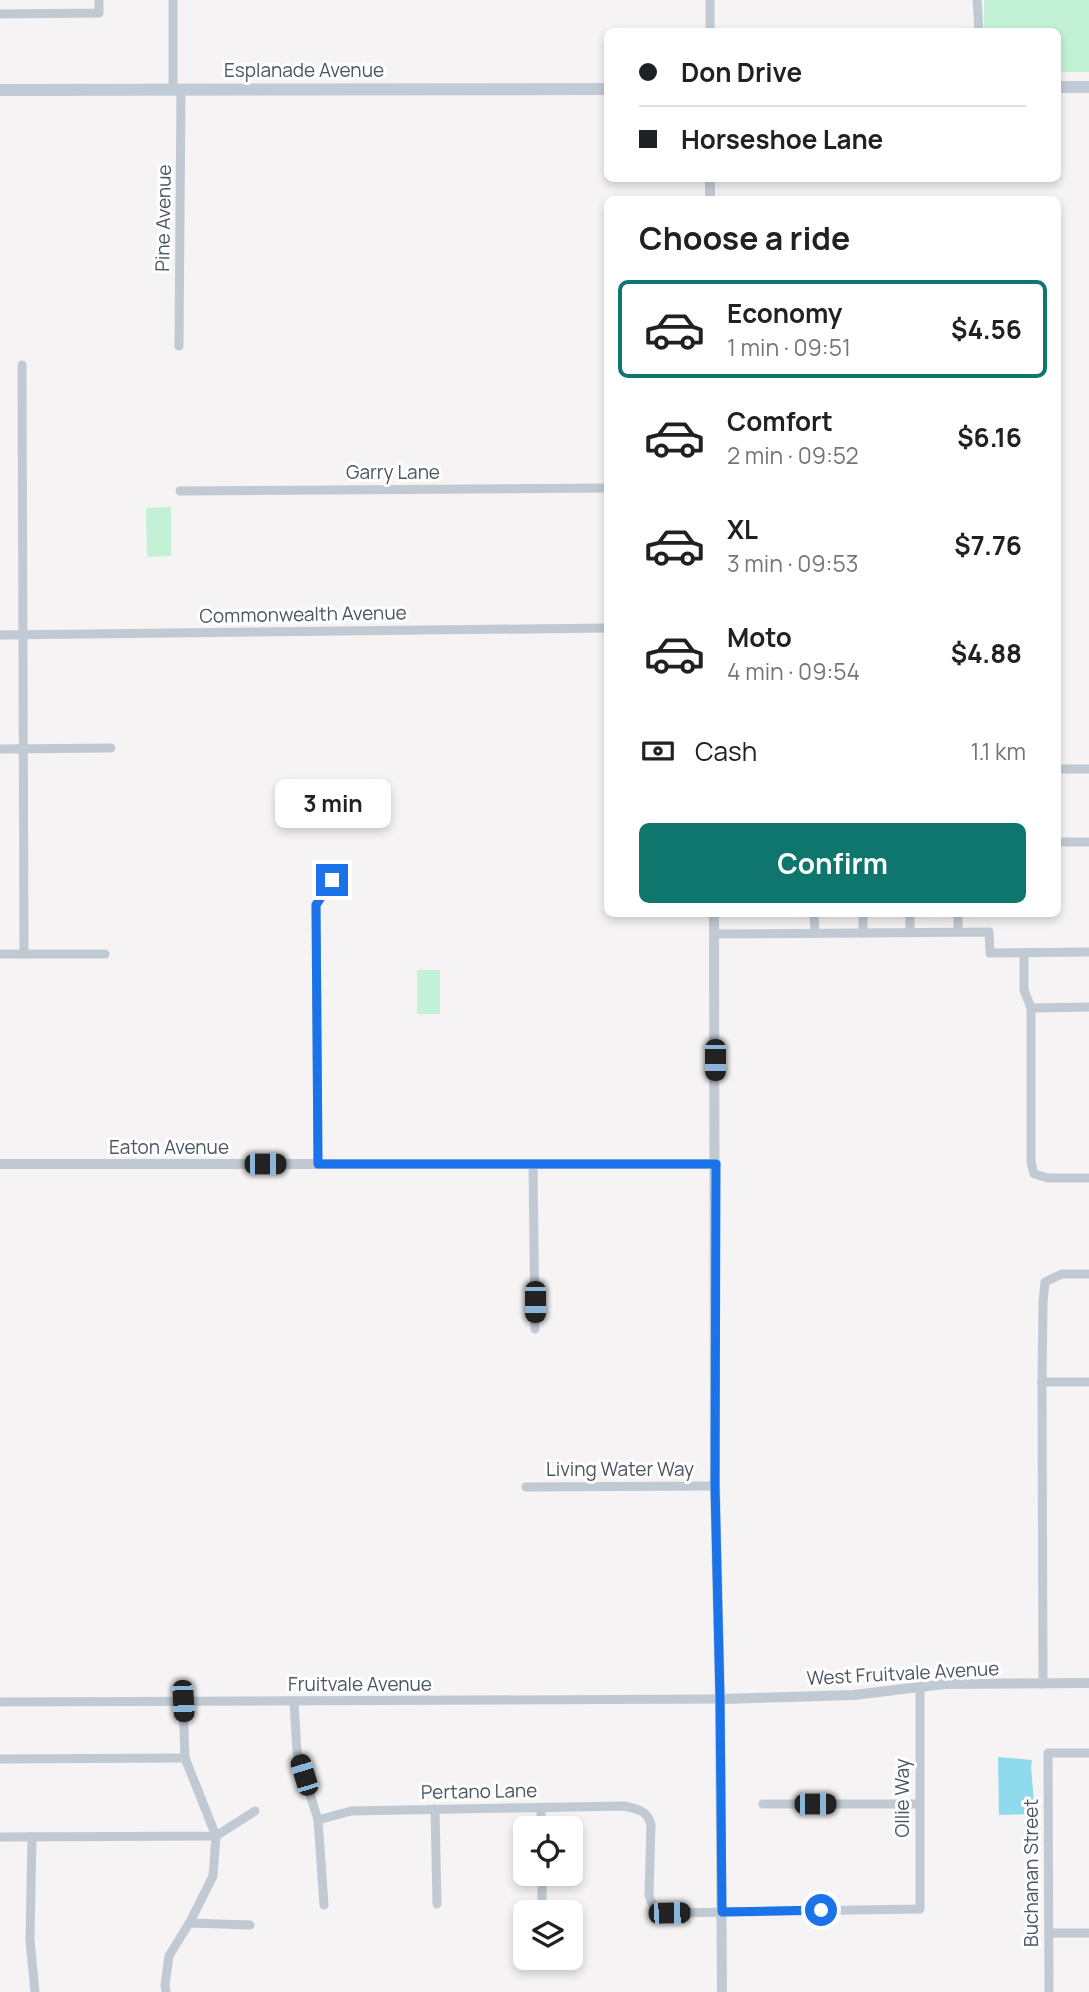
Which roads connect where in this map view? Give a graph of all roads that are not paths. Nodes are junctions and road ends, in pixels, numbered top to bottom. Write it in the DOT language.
graph roads {
  1 [pos="99,0"];
  2 [pos="173,0"];
  3 [pos="710,0"];
  4 [pos="977,0"];
  5 [pos="0,14"];
  6 [pos="710,28"];
  7 [pos="979,28"];
  8 [pos="1061,87"];
  9 [pos="1089,87"];
  10 [pos="604,89"];
  11 [pos="0,90"];
  12 [pos="177,90"];
  13 [pos="179,346"];
  14 [pos="22,365"];
  15 [pos="604,488"];
  16 [pos="180,491"];
  17 [pos="604,628"];
  18 [pos="0,635"];
  19 [pos="24,635"];
  20 [pos="24,748"];
  21 [pos="111,748"];
  22 [pos="0,749"];
  23 [pos="1061,769"];
  24 [pos="1089,769"];
  25 [pos="1061,842"];
  26 [pos="1089,842"];
  27 [pos="332,880"];
  28 [pos="714,917"];
  29 [pos="814,917"];
  30 [pos="863,917"];
  31 [pos="910,917"];
  32 [pos="958,917"];
  33 [pos="910,932"];
  34 [pos="958,932"];
  35 [pos="815,933"];
  36 [pos="863,933"];
  37 [pos="714,934"];
  38 [pos="1089,952"];
  39 [pos="1024,953"];
  40 [pos="0,954"];
  41 [pos="24,954"];
  42 [pos="105,954"];
  43 [pos="1089,1007"];
  44 [pos="1031,1008"];
  45 [pos="0,1164"];
  46 [pos="318,1164"];
  47 [pos="533,1164"];
  48 [pos="716,1164"];
  49 [pos="1089,1178"];
  50 [pos="1089,1274"];
  51 [pos="535,1329"];
  52 [pos="1042,1382"];
  53 [pos="1089,1382"];
  54 [pos="715,1486"];
  55 [pos="526,1487"];
  56 [pos="1089,1683"];
  57 [pos="1043,1684"];
  58 [pos="920,1686"];
  59 [pos="720,1699"];
  60 [pos="183,1701"];
  61 [pos="0,1702"];
  62 [pos="295,1702"];
  63 [pos="1089,1753"];
  64 [pos="185,1758"];
  65 [pos="0,1759"];
  66 [pos="762,1804"];
  67 [pos="919,1804"];
  68 [pos="541,1808"];
  69 [pos="435,1810"];
  70 [pos="255,1811"];
  71 [pos="541,1816"];
  72 [pos="318,1820"];
  73 [pos="216,1836"];
  74 [pos="0,1837"];
  75 [pos="32,1837"];
  76 [pos="437,1904"];
  77 [pos="324,1905"];
  78 [pos="722,1912"];
  79 [pos="190,1923"];
  80 [pos="250,1925"];
  81 [pos="1049,1933"];
  82 [pos="1089,1933"];
  83 [pos="35,1992"];
  84 [pos="166,1992"];
  85 [pos="722,1992"];
  86 [pos="1049,1992"];
  1 -- 5 [label="street"];
  2 -- 12 [label="street, Pine Avenue"];
  3 -- 6 [label="street"];
  4 -- 7 [label="street"];
  8 -- 9 [label="main road"];
  10 -- 12 [label="main road, Esplanade Avenue"];
  11 -- 12 [label="main road, Esplanade Avenue"];
  12 -- 13 [label="street, Pine Avenue"];
  14 -- 19 [label="street"];
  15 -- 16 [label="street, Garry Lane"];
  17 -- 19 [label="street, Commonwealth Avenue"];
  18 -- 19 [label="street, Commonwealth Avenue"];
  19 -- 20 [label="street"];
  20 -- 21 [label="street"];
  20 -- 22 [label="street"];
  20 -- 41 [label="street"];
  23 -- 24 [label="street"];
  25 -- 26 [label="street"];
  27 -- 46 [label="street"];
  28 -- 37 [label="street"];
  29 -- 35 [label="street"];
  30 -- 36 [label="street"];
  31 -- 33 [label="street"];
  32 -- 34 [label="street"];
  33 -- 34 [label="street"];
  33 -- 36 [label="street"];
  34 -- 39 [label="street"];
  35 -- 36 [label="street"];
  35 -- 37 [label="street"];
  37 -- 48 [label="street"];
  38 -- 39 [label="street"];
  39 -- 44 [label="street"];
  40 -- 41 [label="street"];
  41 -- 42 [label="street"];
  43 -- 44 [label="street"];
  44 -- 49 [label="street"];
  45 -- 46 [label="street, Eaton Avenue"];
  46 -- 47 [label="street, Eaton Avenue"];
  47 -- 48 [label="street, Eaton Avenue"];
  47 -- 51 [label="street"];
  48 -- 54 [label="street"];
  50 -- 52 [label="street"];
  52 -- 53 [label="street"];
  52 -- 57 [label="street"];
  54 -- 55 [label="street, Living Water Way"];
  54 -- 59 [label="street"];
  56 -- 57 [label="street, West Fruitvale Avenue"];
  57 -- 58 [label="street, West Fruitvale Avenue"];
  58 -- 59 [label="street, West Fruitvale Avenue"];
  58 -- 67 [label="street, Ollie Way"];
  59 -- 62 [label="street, Fruitvale Avenue"];
  59 -- 78 [label="street"];
  60 -- 61 [label="street, Fruitvale Avenue"];
  60 -- 62 [label="street, Fruitvale Avenue"];
  60 -- 64 [label="street"];
  62 -- 72 [label="street"];
  63 -- 81 [label="street, Buchanan Street"];
  64 -- 65 [label="street"];
  64 -- 73 [label="street"];
  66 -- 67 [label="street"];
  67 -- 78 [label="street, Ollie Way"];
  68 -- 69 [label="street, Pertano Lane"];
  68 -- 71 [label="street"];
  68 -- 78 [label="street, Pertano Lane"];
  69 -- 72 [label="street, Pertano Lane"];
  69 -- 76 [label="street"];
  70 -- 73 [label="street"];
  72 -- 77 [label="street"];
  73 -- 75 [label="street"];
  73 -- 79 [label="street"];
  74 -- 75 [label="street"];
  75 -- 83 [label="street"];
  78 -- 85 [label="street"];
  79 -- 80 [label="street"];
  79 -- 84 [label="street"];
  81 -- 82 [label="street"];
  81 -- 86 [label="street, Buchanan Street"];
}
